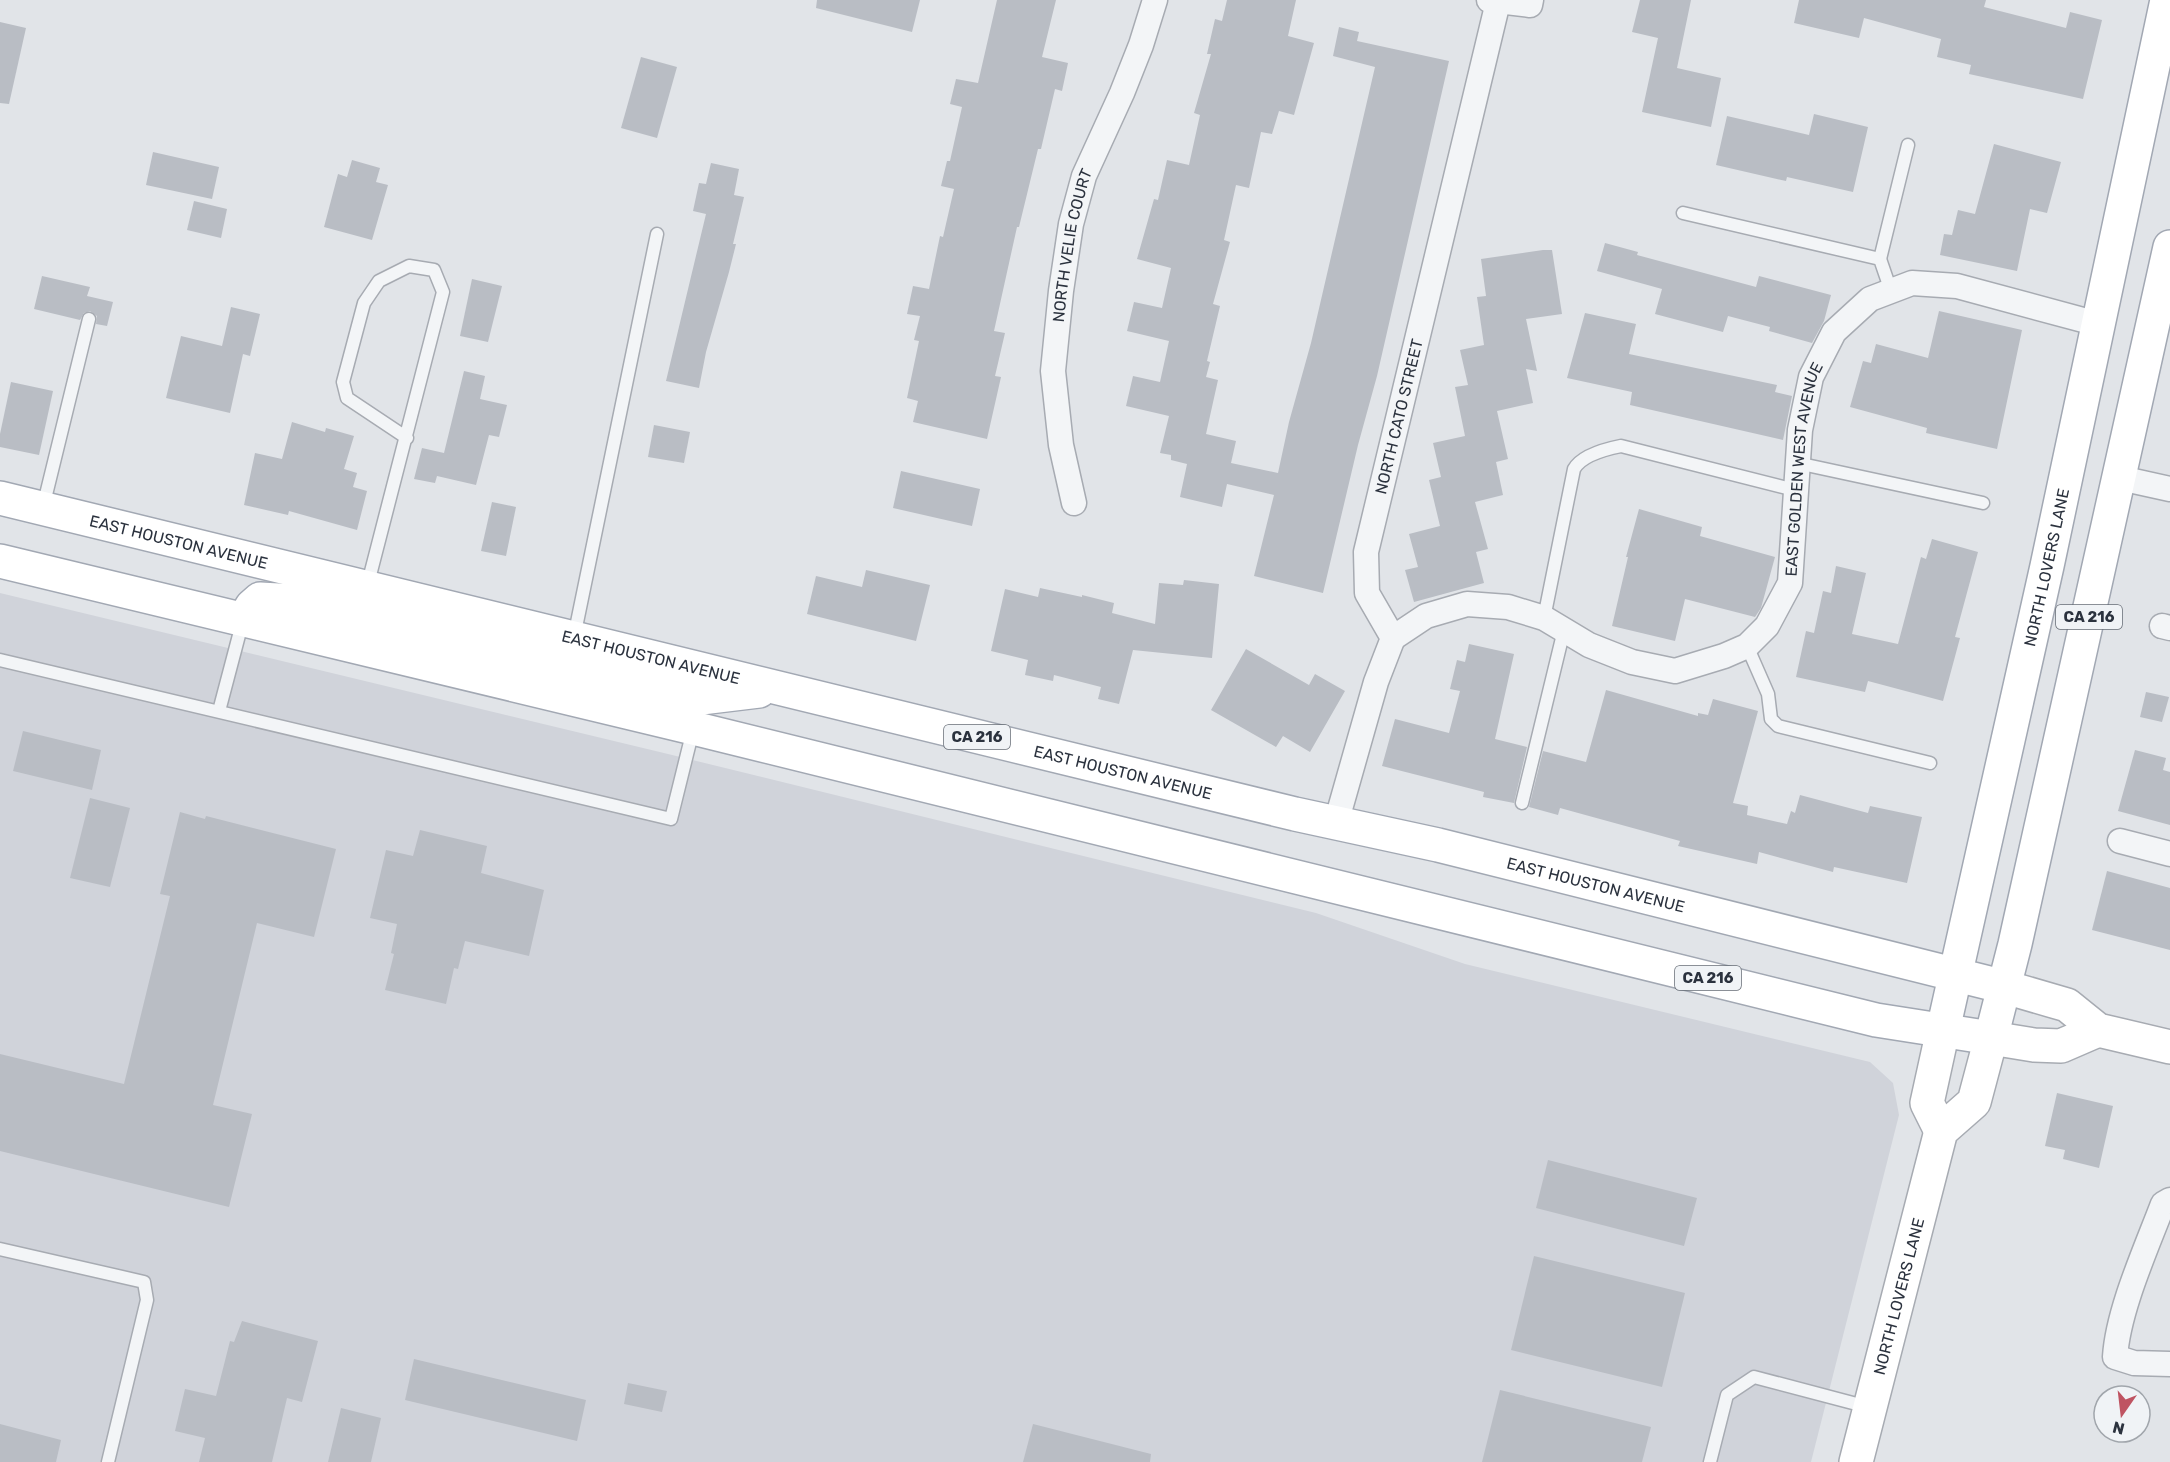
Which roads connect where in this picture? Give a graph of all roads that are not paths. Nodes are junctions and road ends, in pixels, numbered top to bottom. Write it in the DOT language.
graph roads {
  1 [pos="1155,0"];
  2 [pos="2167,0"];
  3 [pos="1493,1"];
  4 [pos="1530,3"];
  5 [pos="1908,145"];
  6 [pos="1683,213"];
  7 [pos="657,234"];
  8 [pos="2170,247"];
  9 [pos="1880,259"];
  10 [pos="1891,291"];
  11 [pos="89,319"];
  12 [pos="2098,324"];
  13 [pos="407,438"];
  14 [pos="1797,463"];
  15 [pos="2120,478"];
  16 [pos="2170,489"];
  17 [pos="1795,490"];
  18 [pos="0,498"];
  19 [pos="1074,503"];
  20 [pos="1983,503"];
  21 [pos="42,508"];
  22 [pos="0,561"];
  23 [pos="367,588"];
  24 [pos="244,619"];
  25 [pos="1554,624"];
  26 [pos="574,638"];
  27 [pos="1393,638"];
  28 [pos="1747,646"];
  29 [pos="0,660"];
  30 [pos="778,688"];
  31 [pos="219,711"];
  32 [pos="693,728"];
  33 [pos="1930,763"];
  34 [pos="1522,803"];
  35 [pos="1336,823"];
  36 [pos="2120,841"];
  37 [pos="2170,854"];
  38 [pos="1955,973"];
  39 [pos="2005,987"];
  40 [pos="1943,1030"];
  41 [pos="2098,1030"];
  42 [pos="1991,1038"];
  43 [pos="2170,1047"];
  44 [pos="1941,1131"];
  45 [pos="2170,1200"];
  46 [pos="0,1249"];
  47 [pos="2170,1364"];
  48 [pos="1869,1407"];
  49 [pos="108,1462"];
  50 [pos="1710,1462"];
  51 [pos="1856,1462"];
  1 -- 19 [label="street, NORTH VELIE COURT"];
  2 -- 12 [label="main road, NORTH LOVERS LANE / CA 216"];
  3 -- 4 [label="street"];
  3 -- 27 [label="street, NORTH CATO STREET"];
  5 -- 9 [label="lane"];
  6 -- 9 [label="lane"];
  7 -- 26 [label="lane"];
  8 -- 15 [label="main road, CA 216"];
  9 -- 10 [label="lane"];
  10 -- 12 [label="street, EAST GOLDEN WEST AVENUE"];
  10 -- 14 [label="street, EAST GOLDEN WEST AVENUE"];
  11 -- 21 [label="lane"];
  12 -- 38 [label="main road, NORTH LOVERS LANE / CA 216"];
  13 -- 13 [label="lane"];
  13 -- 23 [label="lane"];
  14 -- 17 [label="street, EAST GOLDEN WEST AVENUE"];
  14 -- 20 [label="lane"];
  15 -- 16 [label="street"];
  15 -- 39 [label="main road, CA 216"];
  17 -- 25 [label="lane"];
  17 -- 28 [label="street, EAST GOLDEN WEST AVENUE"];
  18 -- 21 [label="main road, EAST HOUSTON AVENUE / CA 216"];
  21 -- 23 [label="main road, EAST HOUSTON AVENUE / CA 216"];
  22 -- 24 [label="main road, CA 216"];
  23 -- 26 [label="main road, EAST HOUSTON AVENUE / CA 216"];
  24 -- 30 [label="main road"];
  24 -- 31 [label="lane"];
  24 -- 32 [label="main road, CA 216"];
  25 -- 27 [label="street, EAST GOLDEN WEST AVENUE"];
  25 -- 28 [label="street, EAST GOLDEN WEST AVENUE"];
  25 -- 34 [label="lane"];
  26 -- 30 [label="main road, EAST HOUSTON AVENUE / CA 216"];
  27 -- 35 [label="street"];
  28 -- 33 [label="lane"];
  29 -- 31 [label="lane"];
  30 -- 35 [label="main road, EAST HOUSTON AVENUE / CA 216"];
  31 -- 32 [label="lane"];
  32 -- 40 [label="main road, CA 216"];
  35 -- 38 [label="main road, EAST HOUSTON AVENUE / CA 216"];
  36 -- 37 [label="street"];
  38 -- 39 [label="main road, EAST HOUSTON AVENUE"];
  38 -- 40 [label="main road, NORTH LOVERS LANE"];
  39 -- 41 [label="main road, EAST HOUSTON AVENUE"];
  39 -- 42 [label="main road, CA 216"];
  40 -- 42 [label="main road, CA 216"];
  40 -- 44 [label="main road, NORTH LOVERS LANE"];
  41 -- 42 [label="main road, CA 216"];
  41 -- 43 [label="main road, EAST HOUSTON AVENUE"];
  42 -- 44 [label="main road"];
  44 -- 48 [label="main road, NORTH LOVERS LANE"];
  45 -- 47 [label="street"];
  46 -- 49 [label="lane"];
  48 -- 50 [label="lane"];
  48 -- 51 [label="main road, NORTH LOVERS LANE"];
}
